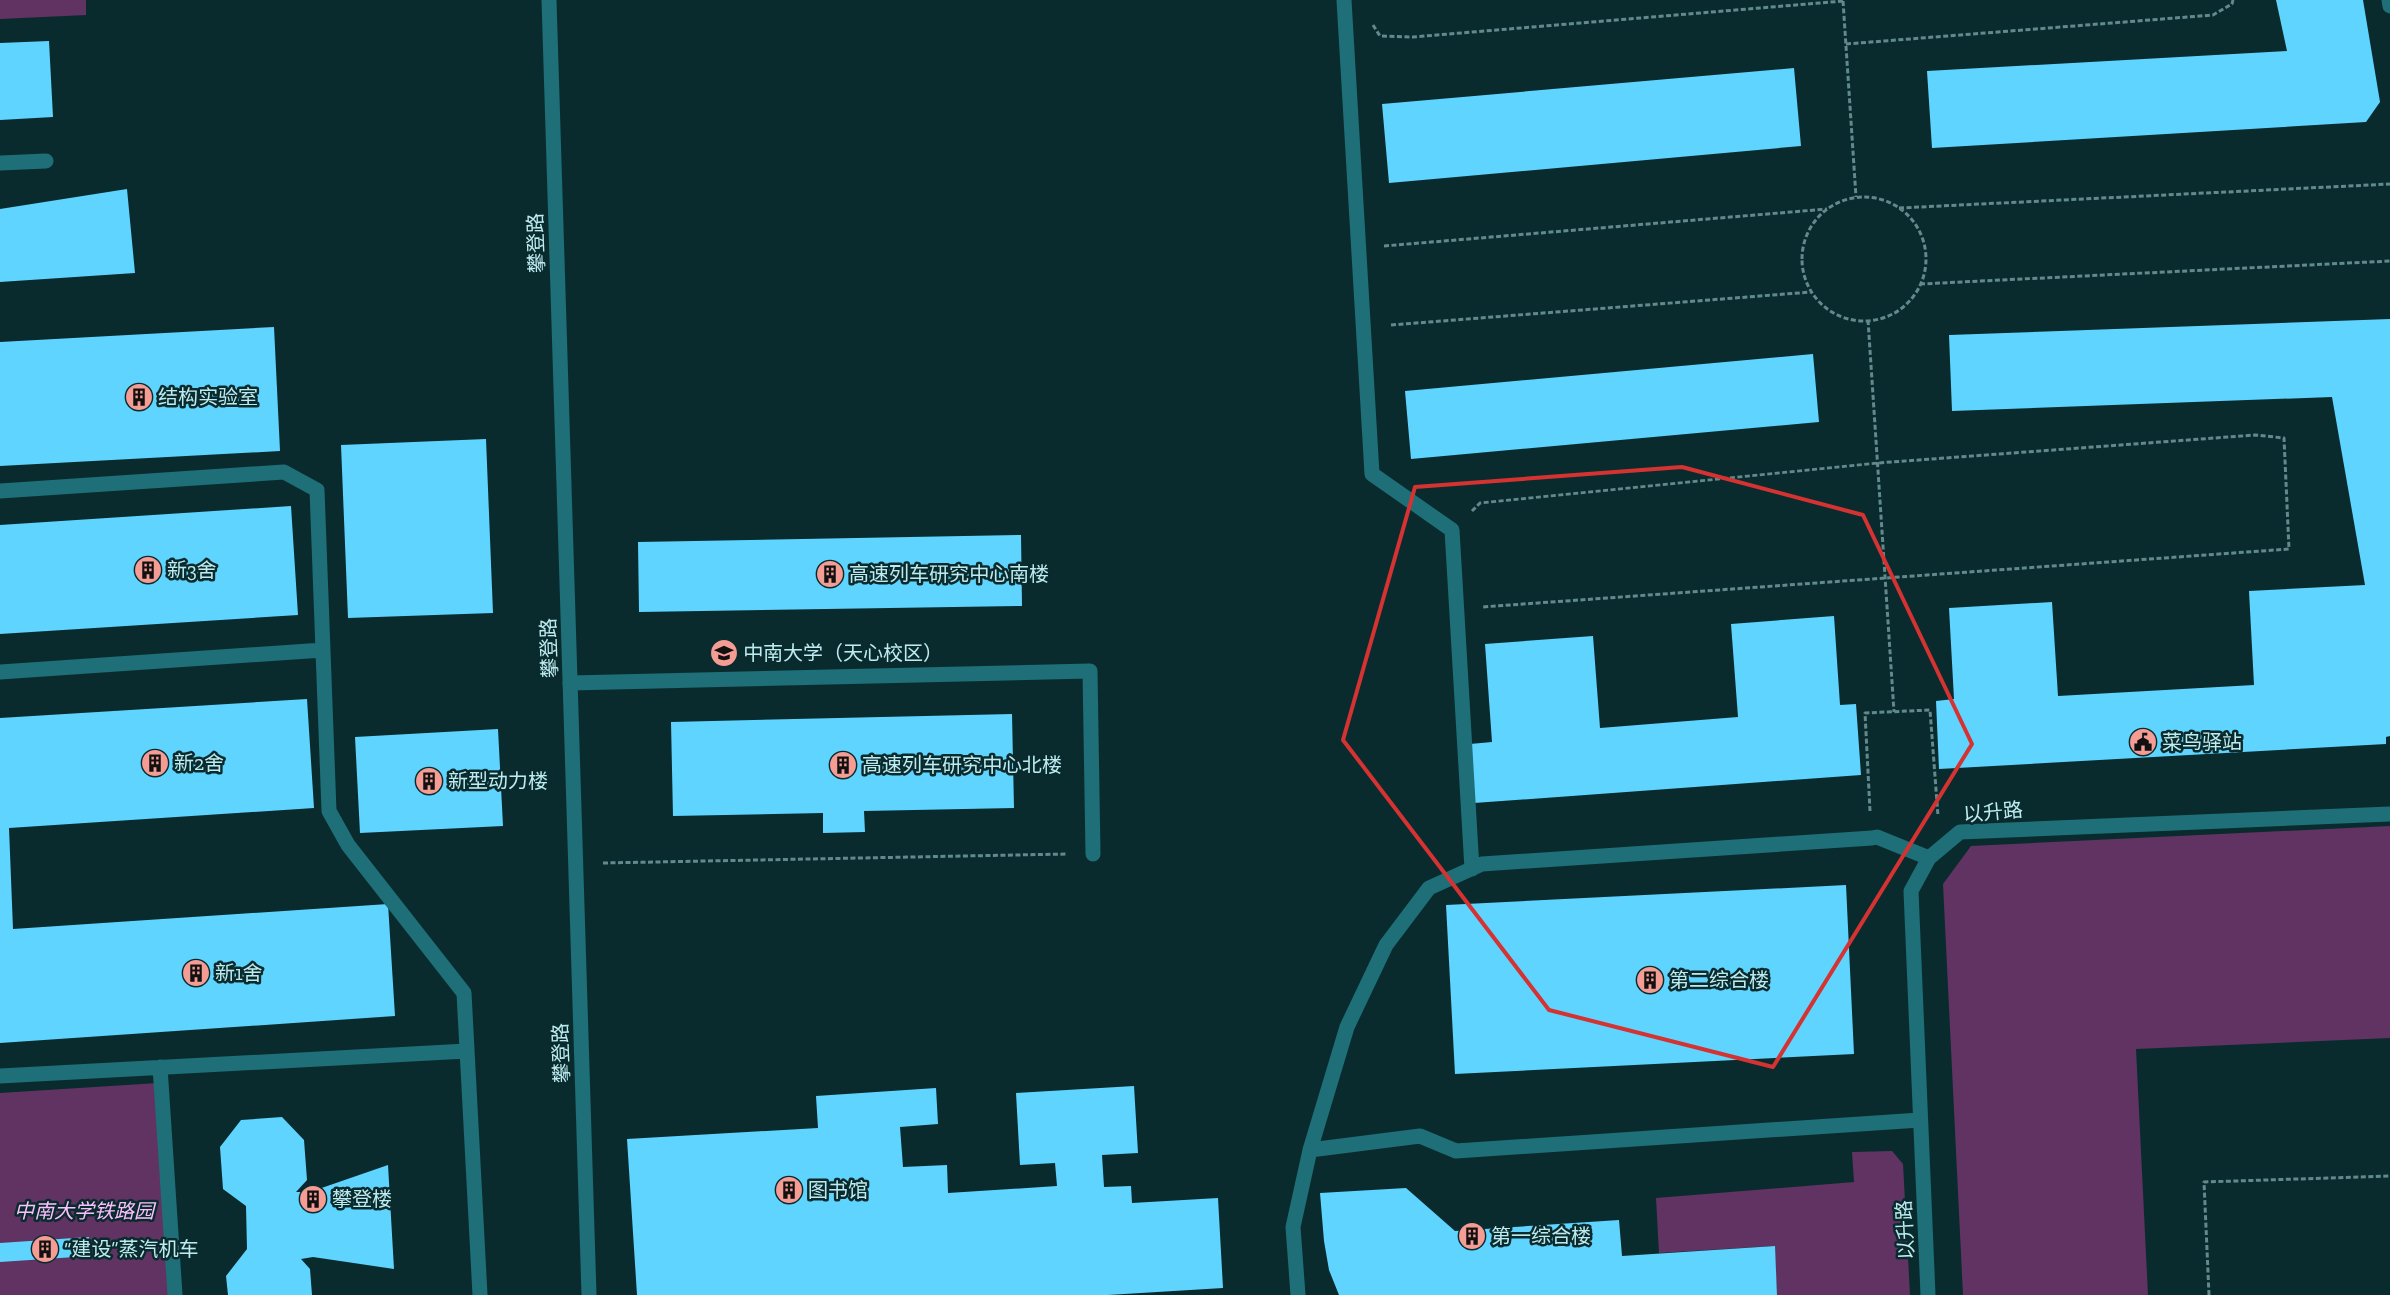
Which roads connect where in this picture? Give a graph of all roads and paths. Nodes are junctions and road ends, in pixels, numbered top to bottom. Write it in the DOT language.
graph roads {
  1 [pos="549,0"];
  2 [pos="1344,0"];
  3 [pos="1843,0"];
  4 [pos="2233,0"];
  5 [pos="2389,0"];
  6 [pos="2390,6"];
  7 [pos="1372,23"];
  8 [pos="1846,44"];
  9 [pos="46,161"];
  10 [pos="0,163"];
  11 [pos="2390,184"];
  12 [pos="1856,197"];
  13 [pos="1899,208"];
  14 [pos="1827,209"];
  15 [pos="1358,248"];
  16 [pos="2390,261"];
  17 [pos="1920,284"];
  18 [pos="1811,292"];
  19 [pos="1868,320"];
  20 [pos="1363,328"];
  21 [pos="1878,463"];
  22 [pos="0,491"];
  23 [pos="1452,530"];
  24 [pos="1885,577"];
  25 [pos="1456,609"];
  26 [pos="323,650"];
  27 [pos="0,672"];
  28 [pos="570,682"];
  29 [pos="1894,712"];
  30 [pos="1936,796"];
  31 [pos="1870,799"];
  32 [pos="2390,814"];
  33 [pos="1093,854"];
  34 [pos="1929,858"];
  35 [pos="575,863"];
  36 [pos="1472,868"];
  37 [pos="467,1050"];
  38 [pos="160,1067"];
  39 [pos="0,1076"];
  40 [pos="1920,1120"];
  41 [pos="1310,1150"];
  42 [pos="2390,1176"];
  43 [pos="175,1295"];
  44 [pos="480,1295"];
  45 [pos="589,1295"];
  46 [pos="1298,1295"];
  47 [pos="1928,1295"];
  48 [pos="2208,1295"];
  1 -- 28 [label="street, 攀登路"];
  2 -- 15 [label="street"];
  3 -- 7 [label="path"];
  3 -- 8 [label="path"];
  4 -- 8 [label="path"];
  5 -- 6 [label="street"];
  8 -- 12 [label="path"];
  9 -- 10 [label="street"];
  11 -- 13 [label="path"];
  12 -- 13 [label="path"];
  12 -- 14 [label="path"];
  13 -- 17 [label="path"];
  14 -- 15 [label="path"];
  14 -- 18 [label="path"];
  15 -- 20 [label="street"];
  16 -- 17 [label="path"];
  17 -- 19 [label="path"];
  18 -- 19 [label="path"];
  18 -- 20 [label="path"];
  19 -- 21 [label="path"];
  20 -- 23 [label="street"];
  21 -- 23 [label="path"];
  21 -- 24 [label="path"];
  21 -- 24 [label="path"];
  22 -- 26 [label="street"];
  23 -- 25 [label="street"];
  24 -- 25 [label="path"];
  24 -- 29 [label="path"];
  25 -- 36 [label="street"];
  26 -- 27 [label="street"];
  26 -- 37 [label="street"];
  28 -- 33 [label="street"];
  28 -- 35 [label="street, 攀登路"];
  29 -- 30 [label="path"];
  29 -- 31 [label="path"];
  32 -- 34 [label="street, 以升路"];
  33 -- 35 [label="path"];
  34 -- 36 [label="street"];
  34 -- 40 [label="street, 以升路"];
  35 -- 45 [label="street, 攀登路"];
  36 -- 41 [label="street"];
  37 -- 38 [label="street"];
  37 -- 44 [label="street"];
  38 -- 39 [label="street"];
  38 -- 43 [label="street"];
  40 -- 41 [label="street"];
  40 -- 47 [label="street, 以升路"];
  41 -- 46 [label="street"];
  42 -- 48 [label="path"];
}
